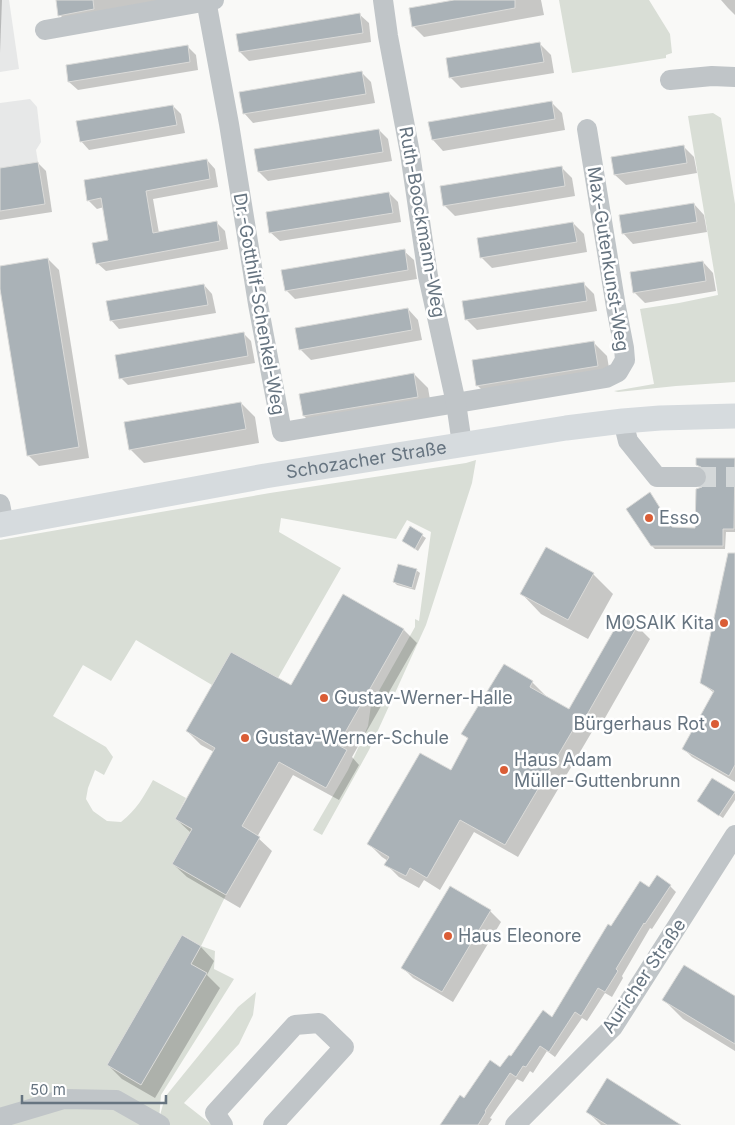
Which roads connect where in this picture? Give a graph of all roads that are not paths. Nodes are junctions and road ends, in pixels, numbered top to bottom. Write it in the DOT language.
graph roads {
  1 [pos="209,0"];
  2 [pos="383,0"];
  3 [pos="45,30"];
  4 [pos="735,77"];
  5 [pos="670,80"];
  6 [pos="587,129"];
  7 [pos="456,403"];
  8 [pos="735,416"];
  9 [pos="623,421"];
  10 [pos="462,444"];
  11 [pos="696,477"];
  12 [pos="1,517"];
  13 [pos="735,835"];
  14 [pos="0,1118"];
  15 [pos="160,1125"];
  16 [pos="223,1125"];
  17 [pos="273,1125"];
  18 [pos="515,1125"];
  1 -- 3 [label="street, Dr.-Gotthilf-Schenkel-Weg"];
  1 -- 7 [label="street, Dr.-Gotthilf-Schenkel-Weg"];
  2 -- 7 [label="street, Ruth-Boockmann-Weg"];
  4 -- 5 [label="street"];
  6 -- 7 [label="street, Max-Gutenkunst-Weg"];
  7 -- 10 [label="street, Ruth-Boockmann-Weg"];
  8 -- 9 [label="main road, Schozacher Straße"];
  9 -- 10 [label="main road, Schozacher Straße"];
  9 -- 11 [label="street"];
  10 -- 12 [label="main road, Schozacher Straße"];
  13 -- 18 [label="street, Auricher Straße"];
  14 -- 15 [label="street"];
  16 -- 17 [label="street"];
}
